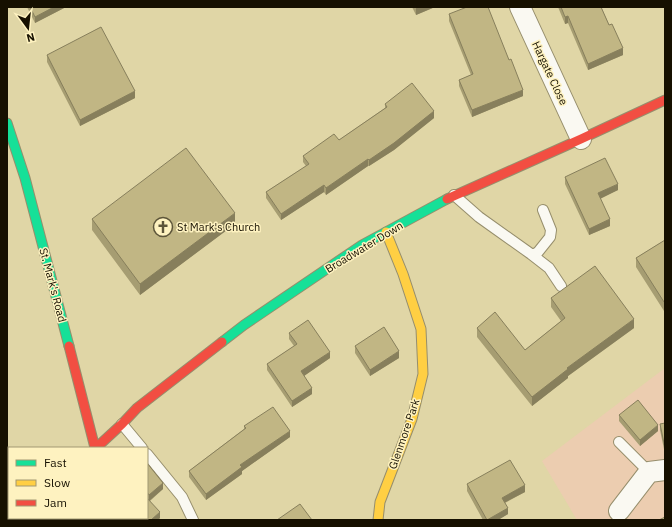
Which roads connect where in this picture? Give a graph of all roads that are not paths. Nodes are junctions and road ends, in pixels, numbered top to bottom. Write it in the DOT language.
graph roads {
  1 [pos="520,7"];
  2 [pos="665,100"];
  3 [pos="7,123"];
  4 [pos="580,139"];
  5 [pos="454,195"];
  6 [pos="543,210"];
  7 [pos="386,232"];
  8 [pos="533,256"];
  9 [pos="561,286"];
  10 [pos="122,424"];
  11 [pos="619,442"];
  12 [pos="96,447"];
  13 [pos="97,447"];
  14 [pos="141,447"];
  15 [pos="148,455"];
  16 [pos="657,471"];
  17 [pos="619,511"];
  18 [pos="193,520"];
  19 [pos="378,520"];
  1 -- 4 [label="street, Hargate Close"];
  2 -- 4 [label="street, Broadwater Down"];
  3 -- 12 [label="street, St. Mark's Road"];
  4 -- 5 [label="street, Broadwater Down"];
  5 -- 7 [label="street, Broadwater Down"];
  5 -- 8 [label="lane"];
  6 -- 8 [label="lane"];
  7 -- 10 [label="street, Broadwater Down"];
  7 -- 19 [label="street, Glenmore Park"];
  8 -- 9 [label="lane"];
  10 -- 13 [label="street, Broadwater Down"];
  10 -- 14 [label="lane"];
  11 -- 16 [label="lane"];
  15 -- 18 [label="lane"];
  16 -- 17 [label="street"];
}
